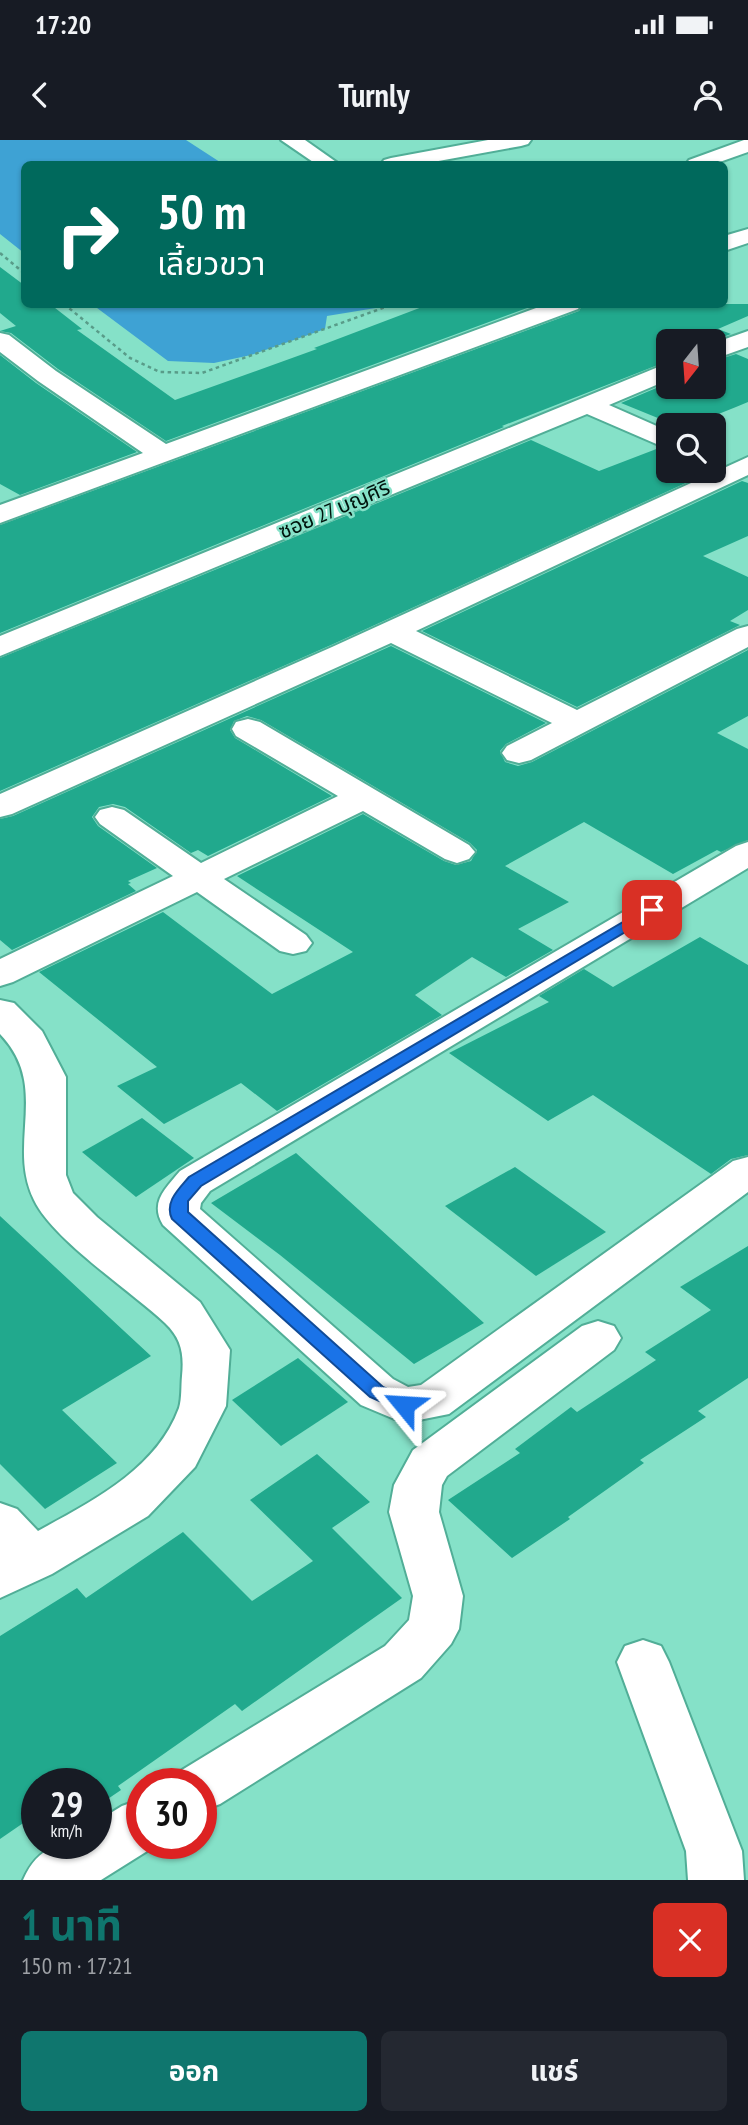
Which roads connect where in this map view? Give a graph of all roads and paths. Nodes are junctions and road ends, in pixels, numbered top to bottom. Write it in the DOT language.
graph roads {
  1 [pos="291,140"];
  2 [pos="521,140"];
  3 [pos="748,145"];
  4 [pos="324,161"];
  5 [pos="407,161"];
  6 [pos="704,161"];
  7 [pos="748,236"];
  8 [pos="728,243"];
  9 [pos="0,253"];
  10 [pos="21,270"];
  11 [pos="69,308"];
  12 [pos="383,308"];
  13 [pos="559,308"];
  14 [pos="748,338"];
  15 [pos="0,340"];
  16 [pos="726,347"];
  17 [pos="656,375"];
  18 [pos="586,404"];
  19 [pos="656,436"];
  20 [pos="163,454"];
  21 [pos="737,468"];
  22 [pos="0,515"];
  23 [pos="391,631"];
  24 [pos="748,635"];
  25 [pos="0,648"];
  26 [pos="577,723"];
  27 [pos="248,729"];
  28 [pos="519,753"];
  29 [pos="364,797"];
  30 [pos="0,807"];
  31 [pos="112,817"];
  32 [pos="457,852"];
  33 [pos="748,853"];
  34 [pos="199,878"];
  35 [pos="293,943"];
  36 [pos="0,974"];
  37 [pos="0,1012"];
  38 [pos="748,1171"];
  39 [pos="598,1338"];
  40 [pos="0,1523"];
  41 [pos="17,1569"];
  42 [pos="643,1662"];
  43 [pos="217,1777"];
  44 [pos="126,1834"];
  45 [pos="51,1880"];
  46 [pos="716,1880"];
  1 -- 4 [label="street"];
  2 -- 5 [label="street"];
  3 -- 6 [label="street"];
  7 -- 8 [label="street"];
  9 -- 10 [label="path"];
  11 -- 12 [label="path"];
  13 -- 20 [label="street"];
  14 -- 16 [label="street"];
  15 -- 20 [label="street"];
  17 -- 18 [label="street, ซอย 27 บุญศิริ"];
  18 -- 19 [label="street"];
  18 -- 25 [label="street, ซอย 27 บุญศิริ"];
  20 -- 22 [label="street"];
  21 -- 23 [label="street"];
  23 -- 26 [label="street"];
  23 -- 30 [label="street"];
  24 -- 26 [label="street"];
  26 -- 28 [label="street"];
  27 -- 29 [label="street"];
  29 -- 32 [label="street"];
  29 -- 34 [label="street"];
  31 -- 34 [label="street"];
  33 -- 38 [label="street"];
  34 -- 35 [label="street"];
  34 -- 36 [label="street"];
  37 -- 41 [label="street"];
  39 -- 43 [label="street"];
  40 -- 41 [label="street"];
  42 -- 46 [label="street"];
  44 -- 45 [label="street"];
}
